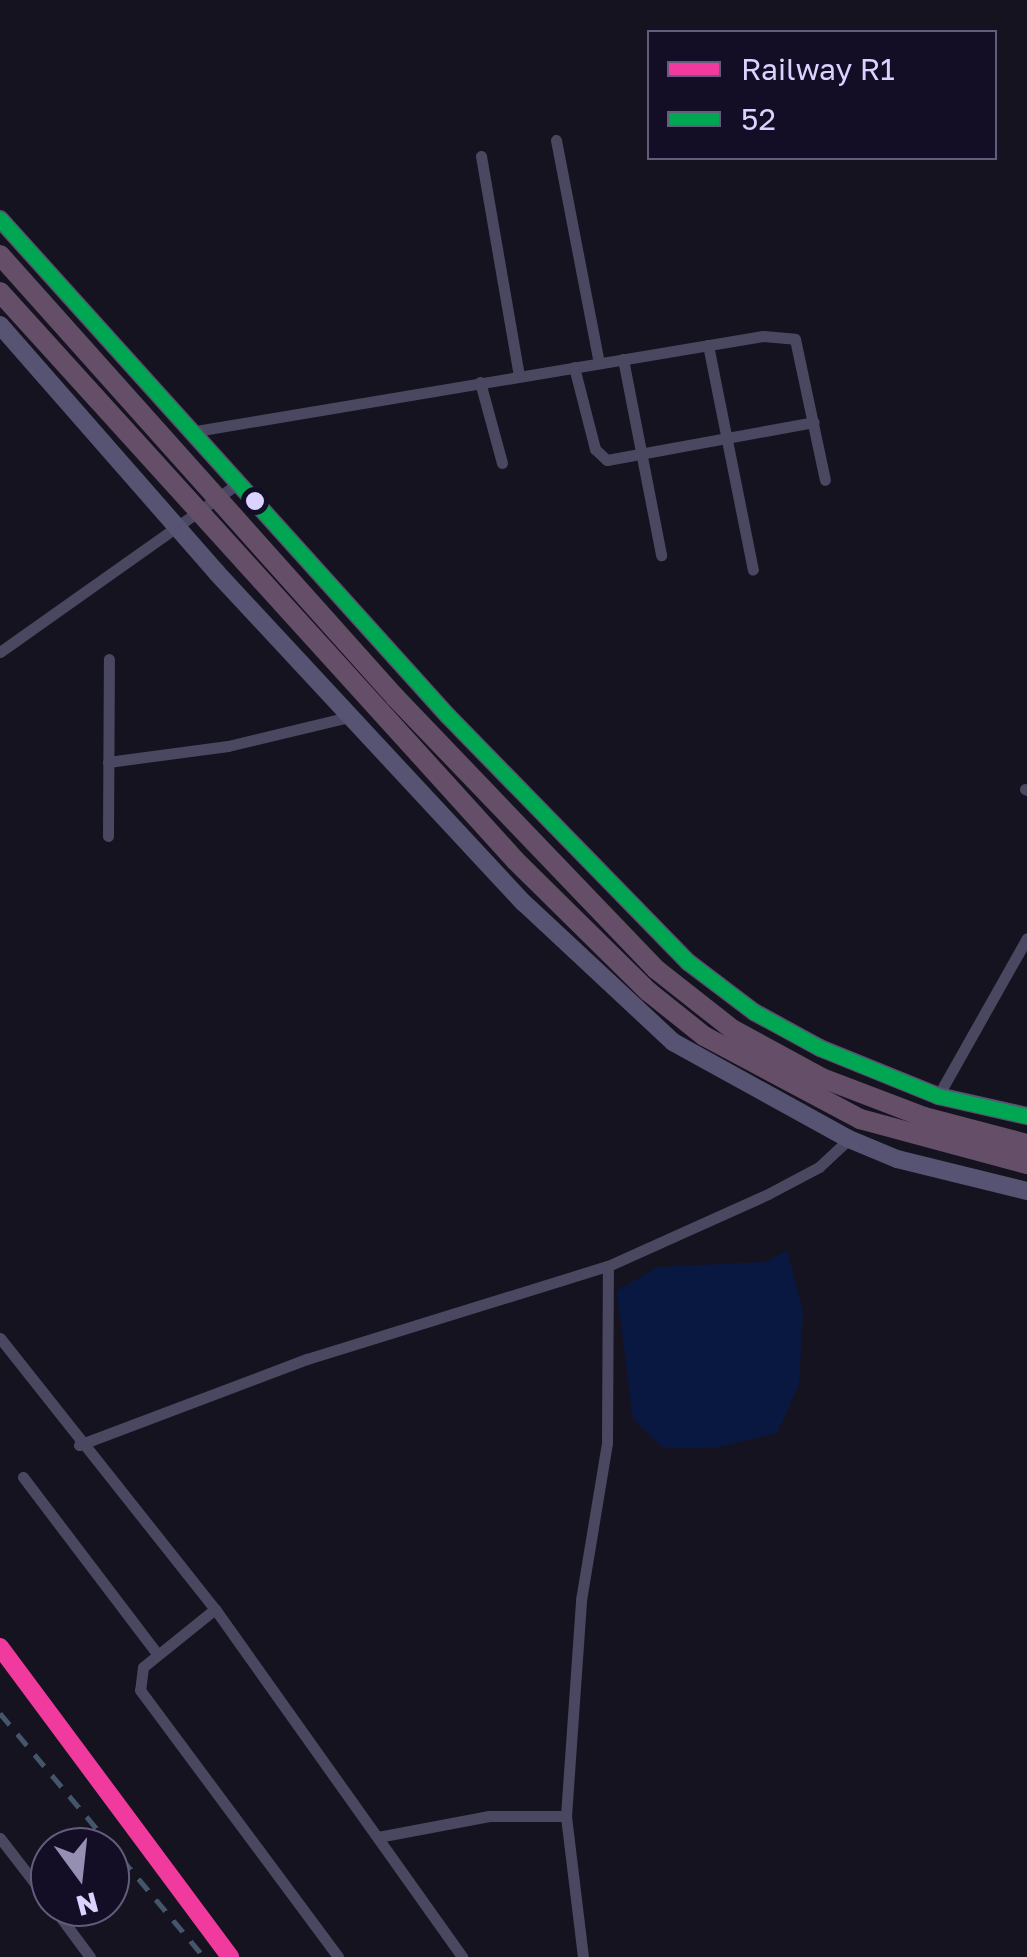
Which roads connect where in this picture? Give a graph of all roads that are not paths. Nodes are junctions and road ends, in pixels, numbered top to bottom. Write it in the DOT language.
graph roads {
  1 [pos="556,140"];
  2 [pos="481,156"];
  3 [pos="0,219"];
  4 [pos="0,255"];
  5 [pos="0,292"];
  6 [pos="0,325"];
  7 [pos="708,345"];
  8 [pos="623,359"];
  9 [pos="599,363"];
  10 [pos="574,367"];
  11 [pos="519,376"];
  12 [pos="480,382"];
  13 [pos="814,422"];
  14 [pos="190,432"];
  15 [pos="727,438"];
  16 [pos="642,456"];
  17 [pos="502,463"];
  18 [pos="825,480"];
  19 [pos="237,484"];
  20 [pos="218,500"];
  21 [pos="199,516"];
  22 [pos="180,529"];
  23 [pos="662,555"];
  24 [pos="753,570"];
  25 [pos="0,652"];
  26 [pos="109,659"];
  27 [pos="353,716"];
  28 [pos="108,762"];
  29 [pos="108,836"];
  30 [pos="1027,938"];
  31 [pos="938,1096"];
  32 [pos="1027,1116"];
  33 [pos="849,1139"];
  34 [pos="1027,1144"];
  35 [pos="1027,1164"];
  36 [pos="1027,1191"];
  37 [pos="608,1266"];
  38 [pos="0,1338"];
  39 [pos="80,1445"];
  40 [pos="22,1477"];
  41 [pos="215,1609"];
  42 [pos="158,1655"];
  43 [pos="566,1816"];
  44 [pos="378,1836"];
  45 [pos="0,1838"];
  46 [pos="30,1877"];
  47 [pos="68,1927"];
  48 [pos="90,1957"];
  49 [pos="338,1957"];
  50 [pos="462,1957"];
  51 [pos="583,1957"];
  1 -- 9 [label="street"];
  2 -- 11 [label="street"];
  3 -- 14 [label="main road"];
  4 -- 20 [label="highway"];
  5 -- 21 [label="highway"];
  6 -- 22 [label="main road"];
  7 -- 8 [label="street"];
  7 -- 13 [label="street"];
  7 -- 15 [label="street"];
  8 -- 9 [label="street"];
  8 -- 16 [label="street"];
  9 -- 10 [label="street"];
  10 -- 11 [label="street"];
  10 -- 16 [label="street"];
  11 -- 12 [label="street"];
  12 -- 14 [label="street"];
  12 -- 17 [label="street"];
  13 -- 15 [label="street"];
  13 -- 18 [label="street"];
  14 -- 19 [label="main road"];
  15 -- 16 [label="street"];
  15 -- 24 [label="street"];
  16 -- 23 [label="street"];
  19 -- 20 [label="street"];
  19 -- 31 [label="main road"];
  20 -- 21 [label="street"];
  20 -- 34 [label="highway"];
  21 -- 22 [label="street"];
  21 -- 35 [label="highway"];
  22 -- 25 [label="street"];
  22 -- 27 [label="main road"];
  26 -- 28 [label="street"];
  27 -- 28 [label="street"];
  27 -- 33 [label="main road"];
  28 -- 29 [label="street"];
  30 -- 31 [label="street"];
  31 -- 32 [label="main road"];
  33 -- 36 [label="main road"];
  33 -- 37 [label="street"];
  37 -- 39 [label="street"];
  37 -- 43 [label="street"];
  38 -- 39 [label="street"];
  39 -- 41 [label="street"];
  40 -- 42 [label="street"];
  41 -- 42 [label="street"];
  41 -- 44 [label="street"];
  42 -- 49 [label="street"];
  43 -- 44 [label="street"];
  43 -- 51 [label="street"];
  44 -- 50 [label="street"];
  45 -- 46 [label="street"];
  47 -- 48 [label="street"];
}
